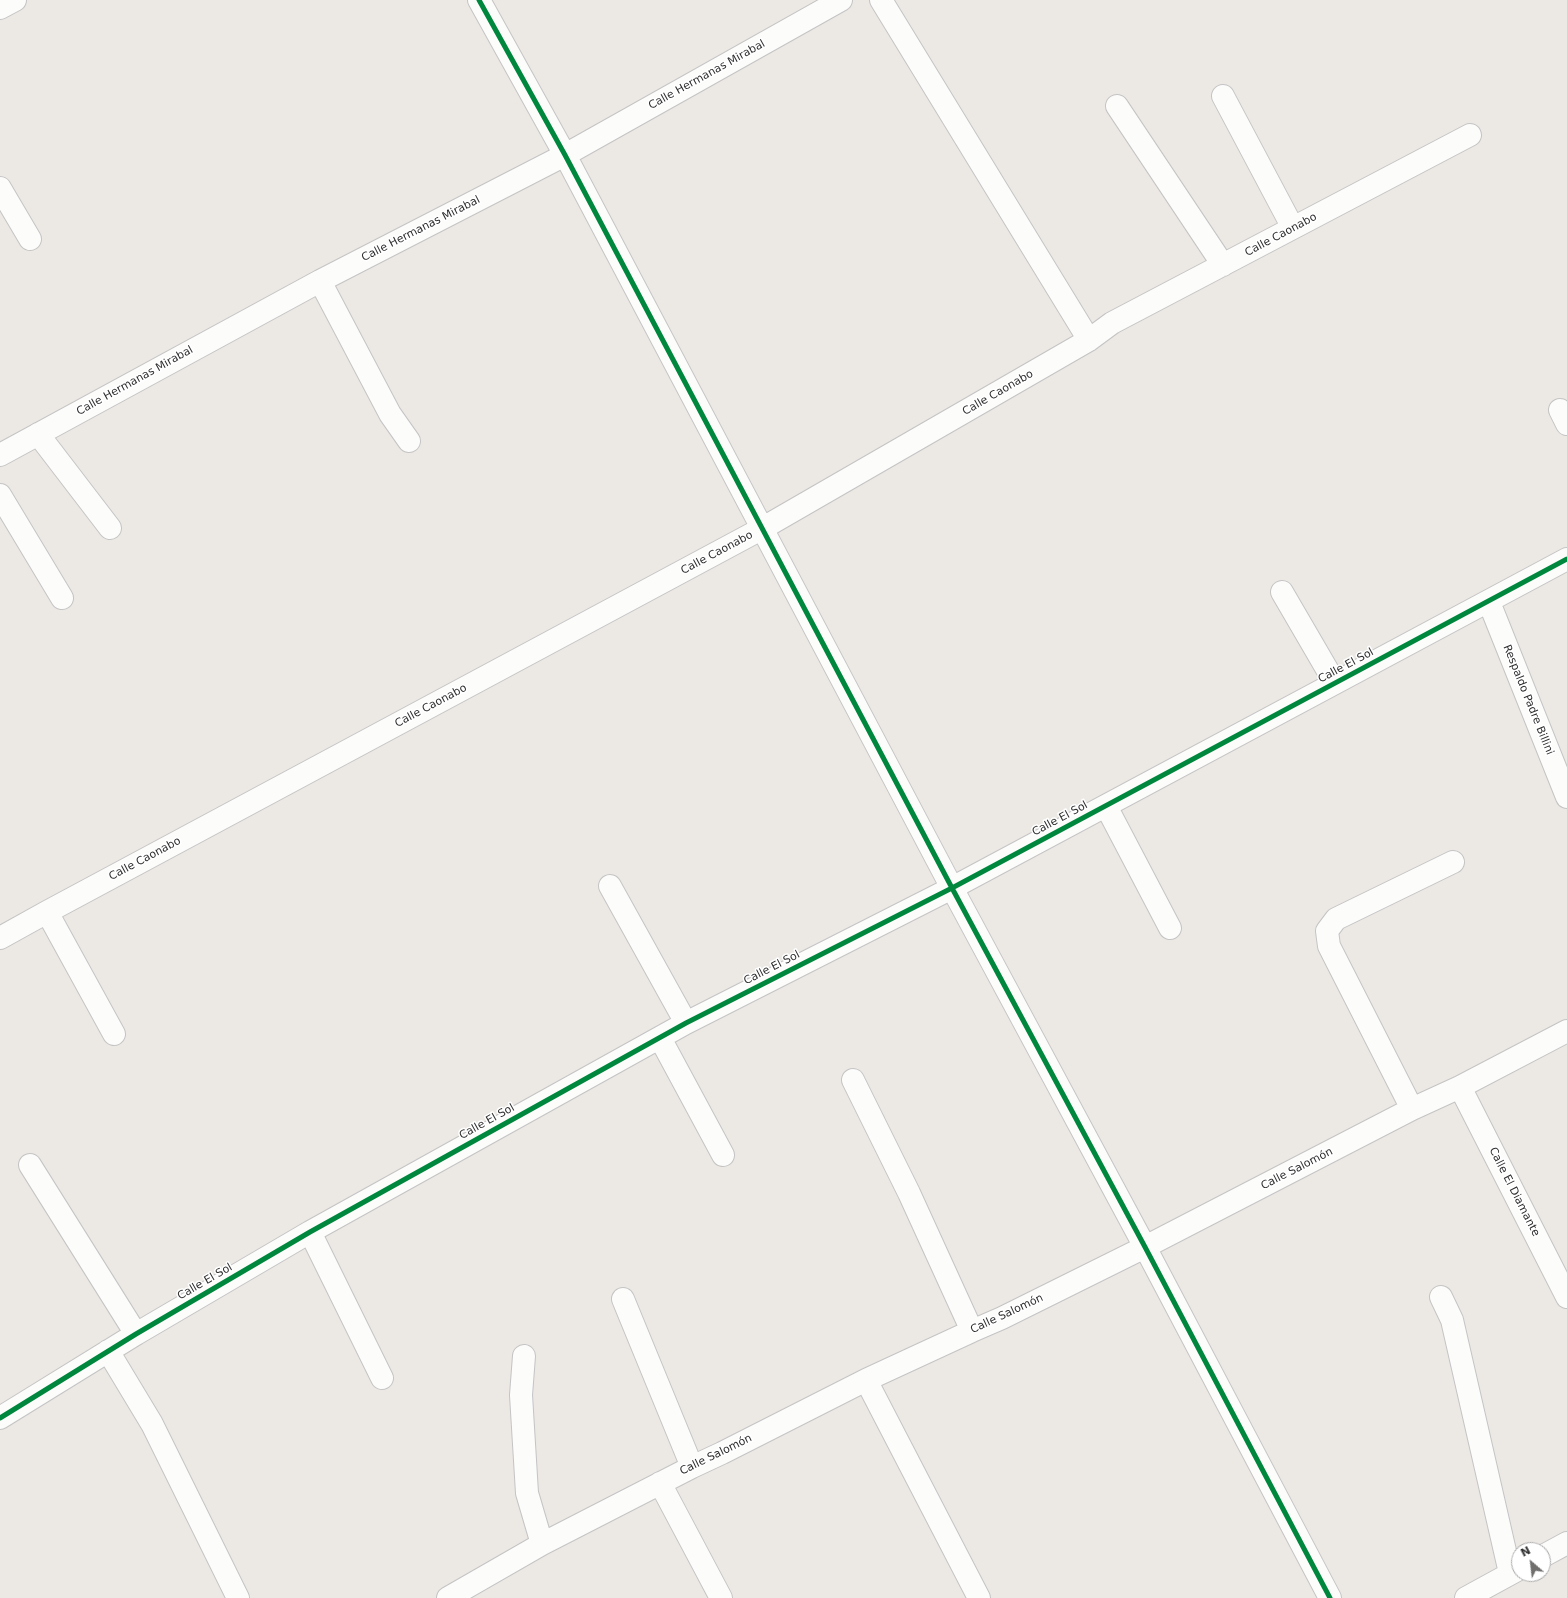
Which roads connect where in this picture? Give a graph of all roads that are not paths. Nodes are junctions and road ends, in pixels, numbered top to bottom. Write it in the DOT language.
graph roads {
  1 [pos="15,0"];
  2 [pos="480,0"];
  3 [pos="842,0"];
  4 [pos="881,0"];
  5 [pos="0,8"];
  6 [pos="1223,96"];
  7 [pos="1117,106"];
  8 [pos="1470,135"];
  9 [pos="565,154"];
  10 [pos="0,188"];
  11 [pos="1293,228"];
  12 [pos="30,239"];
  13 [pos="1223,265"];
  14 [pos="320,280"];
  15 [pos="1089,340"];
  16 [pos="38,434"];
  17 [pos="409,441"];
  18 [pos="0,455"];
  19 [pos="0,495"];
  20 [pos="110,528"];
  21 [pos="763,528"];
  22 [pos="1567,559"];
  23 [pos="1282,592"];
  24 [pos="62,598"];
  25 [pos="1489,602"];
  26 [pos="1335,683"];
  27 [pos="1567,797"];
  28 [pos="1106,806"];
  29 [pos="1453,862"];
  30 [pos="610,886"];
  31 [pos="952,888"];
  32 [pos="47,912"];
  33 [pos="1170,928"];
  34 [pos="0,938"];
  35 [pos="686,1023"];
  36 [pos="1567,1031"];
  37 [pos="114,1034"];
  38 [pos="660,1038"];
  39 [pos="853,1080"];
  40 [pos="1460,1087"];
  41 [pos="1412,1109"];
  42 [pos="722,1155"];
  43 [pos="30,1165"];
  44 [pos="310,1232"];
  45 [pos="1145,1247"];
  46 [pos="1567,1296"];
  47 [pos="1441,1297"];
  48 [pos="623,1299"];
  49 [pos="972,1330"];
  50 [pos="136,1334"];
  51 [pos="108,1350"];
  52 [pos="524,1356"];
  53 [pos="382,1378"];
  54 [pos="866,1380"];
  55 [pos="0,1418"];
  56 [pos="692,1467"];
  57 [pos="660,1483"];
  58 [pos="1567,1543"];
  59 [pos="542,1544"];
  60 [pos="1551,1552"];
  61 [pos="1511,1559"];
  62 [pos="1511,1573"];
  63 [pos="482,1590"];
  64 [pos="238,1598"];
  65 [pos="448,1598"];
  66 [pos="721,1598"];
  67 [pos="979,1598"];
  68 [pos="1330,1598"];
  69 [pos="1466,1598"];
  1 -- 5 [label="street"];
  2 -- 9 [label="street"];
  3 -- 9 [label="street, Calle Hermanas Mirabal"];
  4 -- 15 [label="street"];
  6 -- 11 [label="street"];
  7 -- 13 [label="street"];
  8 -- 11 [label="street, Calle Caonabo"];
  9 -- 14 [label="street, Calle Hermanas Mirabal"];
  9 -- 21 [label="street"];
  10 -- 12 [label="street"];
  11 -- 13 [label="street, Calle Caonabo"];
  13 -- 15 [label="street, Calle Caonabo"];
  14 -- 16 [label="street, Calle Hermanas Mirabal"];
  14 -- 17 [label="street"];
  15 -- 21 [label="street, Calle Caonabo"];
  16 -- 18 [label="street, Calle Hermanas Mirabal"];
  16 -- 20 [label="street"];
  19 -- 24 [label="street"];
  21 -- 31 [label="street"];
  21 -- 32 [label="street, Calle Caonabo"];
  22 -- 25 [label="street, Calle El Sol"];
  23 -- 26 [label="street"];
  25 -- 26 [label="street, Calle El Sol"];
  25 -- 27 [label="street, Respaldo Padre Billini"];
  26 -- 28 [label="street, Calle El Sol"];
  28 -- 31 [label="street, Calle El Sol"];
  28 -- 33 [label="street"];
  29 -- 41 [label="street"];
  30 -- 35 [label="street"];
  31 -- 35 [label="street, Calle El Sol"];
  31 -- 45 [label="street"];
  32 -- 34 [label="street, Calle Caonabo"];
  32 -- 37 [label="street"];
  35 -- 38 [label="street, Calle El Sol"];
  36 -- 40 [label="street, Calle Salomón"];
  38 -- 42 [label="street"];
  38 -- 44 [label="street, Calle El Sol"];
  39 -- 49 [label="street"];
  40 -- 41 [label="street, Calle Salomón"];
  40 -- 46 [label="street, Calle El Diamante"];
  41 -- 45 [label="street, Calle Salomón"];
  43 -- 50 [label="street"];
  44 -- 50 [label="street, Calle El Sol"];
  44 -- 53 [label="street"];
  45 -- 49 [label="street, Calle Salomón"];
  45 -- 68 [label="street"];
  47 -- 61 [label="street"];
  48 -- 56 [label="street"];
  49 -- 54 [label="street, Calle Salomón"];
  50 -- 51 [label="street, Calle El Sol"];
  51 -- 55 [label="street, Calle El Sol"];
  51 -- 64 [label="street"];
  52 -- 59 [label="street"];
  54 -- 56 [label="street, Calle Salomón"];
  54 -- 67 [label="street"];
  56 -- 57 [label="street, Calle Salomón"];
  57 -- 59 [label="street, Calle Salomón"];
  57 -- 66 [label="street"];
  58 -- 60 [label="street"];
  59 -- 63 [label="street, Calle Salomón"];
  62 -- 69 [label="street"];
  63 -- 65 [label="street, Calle Salomón"];
}
